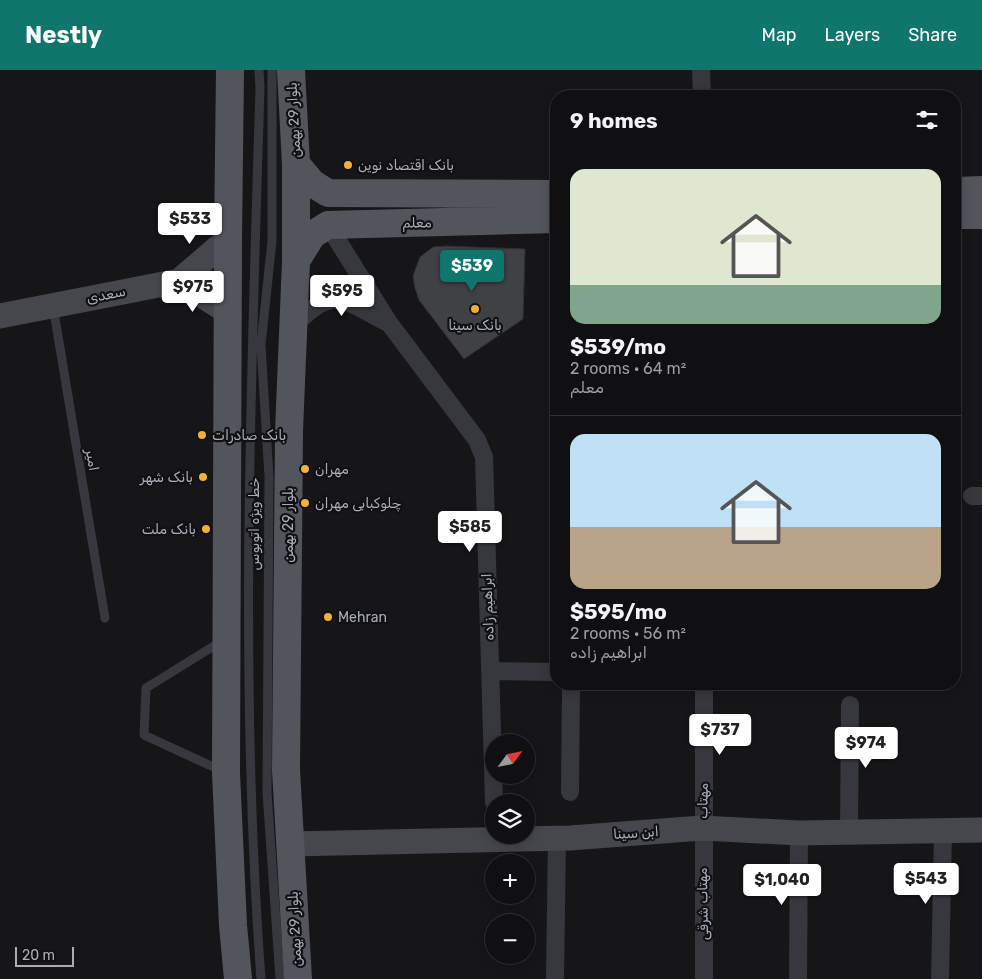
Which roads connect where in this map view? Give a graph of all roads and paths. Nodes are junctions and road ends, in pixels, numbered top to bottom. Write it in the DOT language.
graph roads {
  1 [pos="230,70"];
  2 [pos="259,70"];
  3 [pos="272,70"];
  4 [pos="291,70"];
  5 [pos="701,70"];
  6 [pos="702,90"];
  7 [pos="296,164"];
  8 [pos="982,190"];
  9 [pos="961,191"];
  10 [pos="328,193"];
  11 [pos="550,194"];
  12 [pos="961,215"];
  13 [pos="982,215"];
  14 [pos="550,219"];
  15 [pos="328,225"];
  16 [pos="228,239"];
  17 [pos="296,261"];
  18 [pos="179,281"];
  19 [pos="53,306"];
  20 [pos="228,312"];
  21 [pos="0,316"];
  22 [pos="389,323"];
  23 [pos="293,327"];
  24 [pos="104,618"];
  25 [pos="227,639"];
  26 [pos="490,671"];
  27 [pos="550,672"];
  28 [pos="571,690"];
  29 [pos="704,690"];
  30 [pos="850,705"];
  31 [pos="226,773"];
  32 [pos="570,792"];
  33 [pos="494,794"];
  34 [pos="702,828"];
  35 [pos="982,830"];
  36 [pos="943,831"];
  37 [pos="799,833"];
  38 [pos="849,833"];
  39 [pos="485,837"];
  40 [pos="535,838"];
  41 [pos="557,838"];
  42 [pos="290,844"];
  43 [pos="238,979"];
  44 [pos="261,979"];
  45 [pos="280,979"];
  46 [pos="298,979"];
  47 [pos="555,979"];
  48 [pos="704,979"];
  49 [pos="798,979"];
  50 [pos="940,979"];
  1 -- 16 [label="main road"];
  2 -- 44 [label="lane, خط ویژه اتوبوس"];
  3 -- 45 [label="lane, خط ویژه اتوبوس"];
  4 -- 7 [label="main road, بلوار 29 بهمن"];
  5 -- 6 [label="street"];
  7 -- 10 [label="main road"];
  7 -- 17 [label="main road, بلوار 29 بهمن"];
  8 -- 9 [label="main road"];
  10 -- 11 [label="main road"];
  10 -- 15 [label="main road"];
  12 -- 13 [label="main road"];
  14 -- 15 [label="main road, معلم"];
  15 -- 17 [label="main road"];
  15 -- 22 [label="street, ابراهیم زاده"];
  16 -- 18 [label="main road, سعدی"];
  16 -- 20 [label="main road"];
  17 -- 23 [label="main road, بلوار 29 بهمن"];
  18 -- 19 [label="main road, سعدی"];
  18 -- 20 [label="main road"];
  19 -- 21 [label="main road, سعدی"];
  19 -- 24 [label="lane, امیر"];
  20 -- 25 [label="main road"];
  22 -- 23 [label="street, ابراهیم زاده"];
  22 -- 26 [label="street, ابراهیم زاده"];
  23 -- 42 [label="main road, بلوار 29 بهمن"];
  25 -- 31 [label="main road"];
  25 -- 31 [label="lane"];
  26 -- 27 [label="street"];
  26 -- 33 [label="street, ابراهیم زاده"];
  28 -- 32 [label="street"];
  29 -- 34 [label="street, مهتاب"];
  30 -- 38 [label="street"];
  31 -- 43 [label="main road"];
  34 -- 37 [label="main road, ابن سینا"];
  34 -- 41 [label="main road, ابن سینا"];
  34 -- 48 [label="street, مهتاب شرقی"];
  35 -- 36 [label="main road, ابن سینا"];
  36 -- 38 [label="main road, ابن سینا"];
  36 -- 50 [label="street"];
  37 -- 38 [label="main road, ابن سینا"];
  37 -- 49 [label="street"];
  39 -- 42 [label="main road, ابن سینا"];
  40 -- 41 [label="main road, ابن سینا"];
  41 -- 47 [label="street"];
  42 -- 46 [label="main road, بلوار 29 بهمن"];
}
